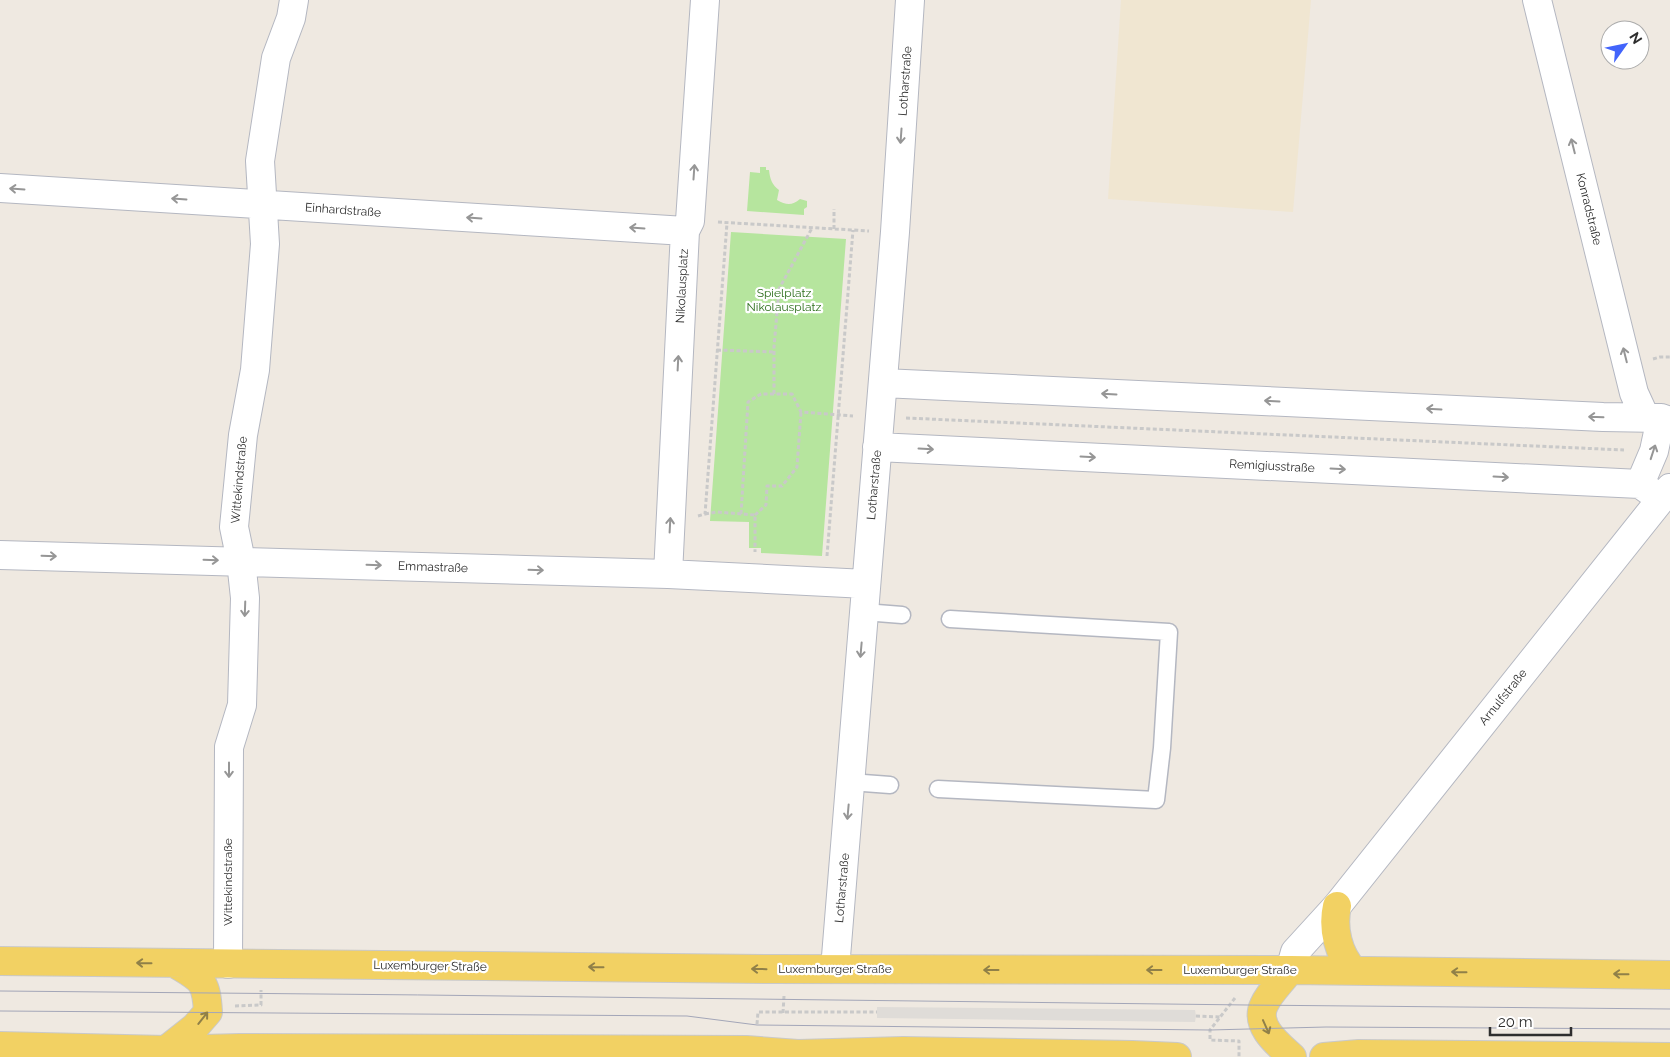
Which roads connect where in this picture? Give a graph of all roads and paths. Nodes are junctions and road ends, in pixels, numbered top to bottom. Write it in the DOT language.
graph roads {
  1 [pos="294,0"];
  2 [pos="705,0"];
  3 [pos="910,0"];
  4 [pos="1537,0"];
  5 [pos="0,188"];
  6 [pos="263,204"];
  7 [pos="834,209"];
  8 [pos="727,223"];
  9 [pos="688,226"];
  10 [pos="812,228"];
  11 [pos="834,229"];
  12 [pos="853,230"];
  13 [pos="894,232"];
  14 [pos="717,350"];
  15 [pos="774,352"];
  16 [pos="883,383"];
  17 [pos="774,394"];
  18 [pos="801,412"];
  19 [pos="838,415"];
  20 [pos="854,416"];
  21 [pos="1602,417"];
  22 [pos="906,418"];
  23 [pos="1659,419"];
  24 [pos="878,447"];
  25 [pos="1601,449"];
  26 [pos="1625,450"];
  27 [pos="1598,482"];
  28 [pos="1657,490"];
  29 [pos="705,514"];
  30 [pos="742,514"];
  31 [pos="755,515"];
  32 [pos="692,519"];
  33 [pos="755,548"];
  34 [pos="0,554"];
  35 [pos="827,560"];
  36 [pos="241,561"];
  37 [pos="668,574"];
  38 [pos="867,574"];
  39 [pos="864,612"];
  40 [pos="902,615"];
  41 [pos="950,619"];
  42 [pos="850,782"];
  43 [pos="890,786"];
  44 [pos="938,789"];
  45 [pos="1337,906"];
  46 [pos="0,961"];
  47 [pos="176,964"];
  48 [pos="228,964"];
  49 [pos="835,969"];
  50 [pos="1290,970"];
  51 [pos="1354,971"];
  52 [pos="1670,975"];
  53 [pos="1235,998"];
  54 [pos="261,999"];
  55 [pos="229,1006"];
  56 [pos="784,1006"];
  57 [pos="877,1012"];
  58 [pos="783,1013"];
  59 [pos="1196,1016"];
  60 [pos="758,1017"];
  61 [pos="1221,1017"];
  62 [pos="0,1046"];
  63 [pos="166,1050"];
  64 [pos="798,1055"];
  65 [pos="1359,1055"];
  66 [pos="1177,1057"];
  67 [pos="1239,1057"];
  68 [pos="1292,1057"];
  69 [pos="1324,1057"];
  70 [pos="1670,1057"];
  1 -- 6 [label="street, Wittekindstraße"];
  9 -- 2 [label="street, Nikolausplatz, one-way"];
  3 -- 13 [label="street, Lotharstraße, one-way"];
  23 -- 4 [label="street, Konradstraße, one-way"];
  6 -- 5 [label="street, Einhardstraße, one-way"];
  9 -- 6 [label="street, Einhardstraße, one-way"];
  6 -- 36 [label="street, Wittekindstraße"];
  7 -- 11 [label="path"];
  8 -- 9 [label="path"];
  8 -- 10 [label="path"];
  8 -- 14 [label="path"];
  37 -- 9 [label="street, Nikolausplatz, one-way"];
  10 -- 11 [label="path"];
  10 -- 15 [label="path"];
  11 -- 12 [label="path"];
  12 -- 13 [label="path"];
  12 -- 19 [label="path"];
  13 -- 16 [label="street, Lotharstraße"];
  14 -- 15 [label="path"];
  14 -- 29 [label="path"];
  15 -- 17 [label="path"];
  21 -- 16 [label="street, one-way"];
  16 -- 24 [label="street, Lotharstraße"];
  17 -- 18 [label="path"];
  17 -- 30 [label="path"];
  18 -- 19 [label="path"];
  18 -- 31 [label="path"];
  19 -- 20 [label="path"];
  19 -- 35 [label="path"];
  21 -- 23 [label="street"];
  21 -- 25 [label="path"];
  22 -- 25 [label="path"];
  28 -- 23 [label="street, one-way"];
  24 -- 27 [label="street, Remigiusstraße, one-way"];
  24 -- 38 [label="street, Lotharstraße"];
  25 -- 26 [label="path"];
  25 -- 27 [label="path"];
  27 -- 28 [label="street, Remigiusstraße"];
  28 -- 45 [label="street, Arnulfstraße"];
  29 -- 30 [label="path"];
  29 -- 32 [label="path"];
  30 -- 31 [label="path"];
  31 -- 33 [label="path"];
  34 -- 36 [label="street, Emmastraße, one-way"];
  36 -- 37 [label="street, Emmastraße, one-way"];
  36 -- 48 [label="street, Wittekindstraße, one-way"];
  37 -- 38 [label="street, Emmastraße"];
  38 -- 39 [label="street, Lotharstraße"];
  39 -- 40 [label="lane"];
  39 -- 42 [label="street, Lotharstraße, one-way"];
  41 -- 44 [label="lane"];
  42 -- 43 [label="lane"];
  42 -- 49 [label="street, Lotharstraße, one-way"];
  45 -- 50 [label="street, Arnulfstraße"];
  45 -- 51 [label="main road"];
  47 -- 46 [label="main road, Luxemburger Straße, one-way"];
  47 -- 48 [label="main road, Luxemburger Straße"];
  63 -- 47 [label="main road, one-way"];
  49 -- 48 [label="main road, Luxemburger Straße, one-way"];
  50 -- 49 [label="main road, Luxemburger Straße, one-way"];
  50 -- 51 [label="main road, Luxemburger Straße"];
  50 -- 68 [label="main road, one-way"];
  52 -- 51 [label="main road, Luxemburger Straße, one-way"];
  53 -- 61 [label="path"];
  54 -- 55 [label="path"];
  56 -- 58 [label="path"];
  57 -- 58 [label="path"];
  58 -- 60 [label="path"];
  59 -- 61 [label="path"];
  61 -- 67 [label="path"];
  62 -- 63 [label="main road"];
  63 -- 64 [label="main road"];
  64 -- 66 [label="main road"];
  65 -- 69 [label="main road"];
  65 -- 70 [label="main road"];
}
